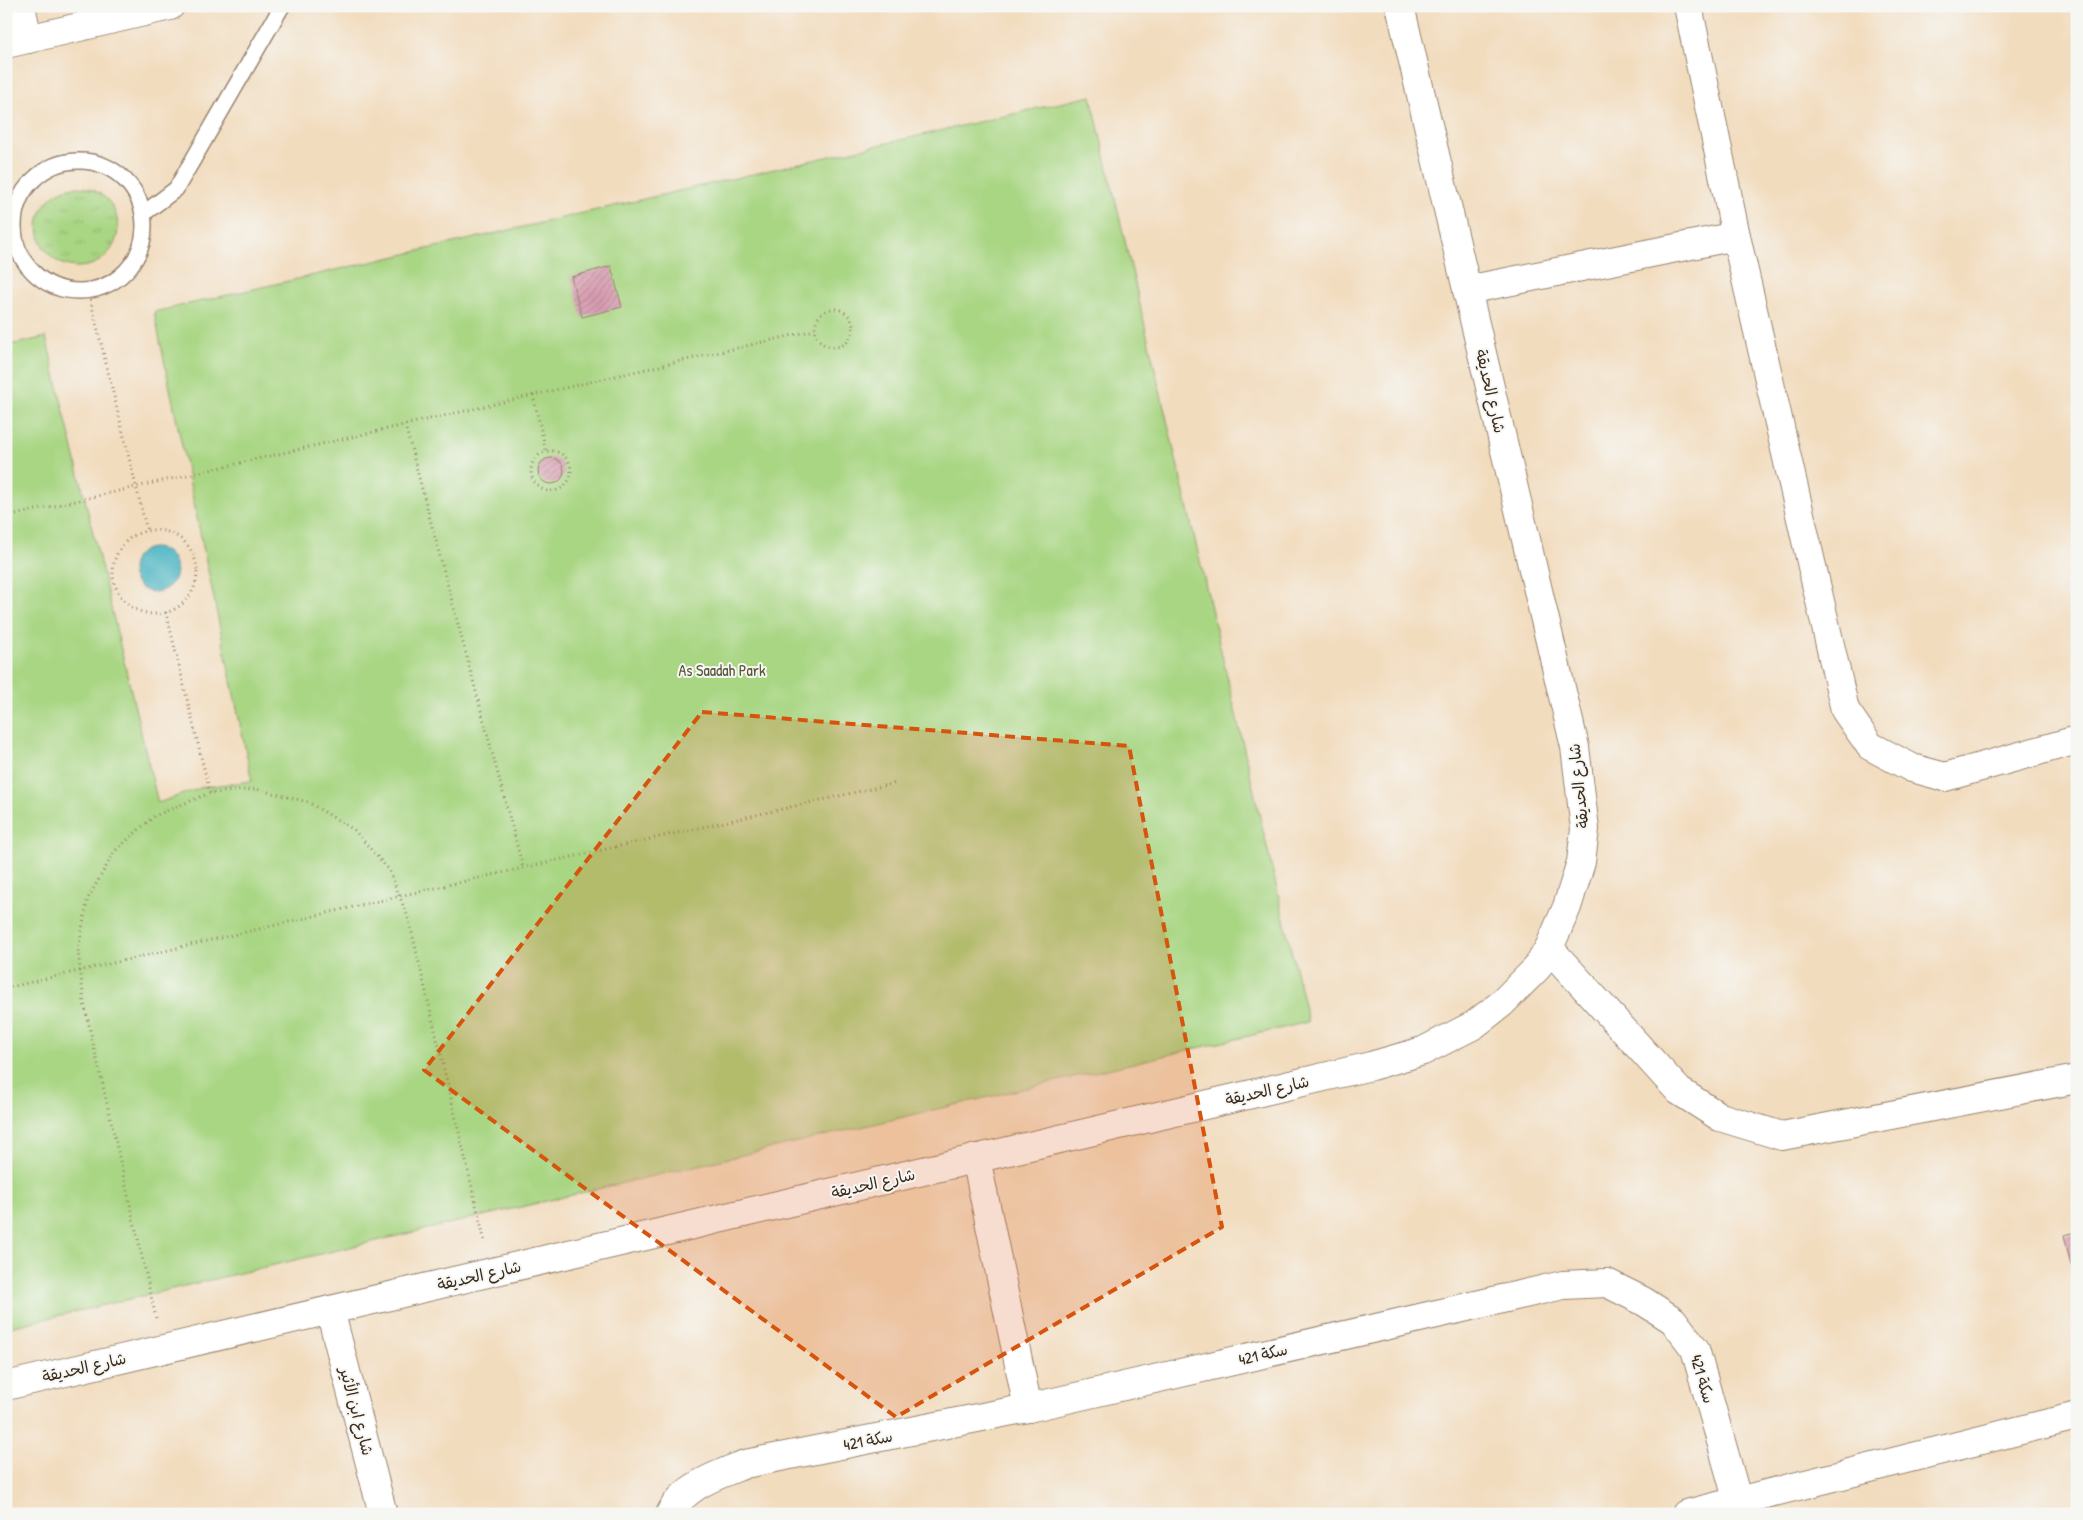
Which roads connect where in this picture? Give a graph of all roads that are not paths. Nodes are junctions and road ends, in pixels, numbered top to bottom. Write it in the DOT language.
graph roads {
  1 [pos="21,6"];
  2 [pos="170,6"];
  3 [pos="282,6"];
  4 [pos="1400,6"];
  5 [pos="1688,6"];
  6 [pos="17,42"];
  7 [pos="143,214"];
  8 [pos="1736,236"];
  9 [pos="12,247"];
  10 [pos="1467,290"];
  11 [pos="2076,745"];
  12 [pos="1549,948"];
  13 [pos="2077,1079"];
  14 [pos="976,1158"];
  15 [pos="330,1310"];
  16 [pos="6,1386"];
  17 [pos="1028,1408"];
  18 [pos="2077,1416"];
  19 [pos="1738,1502"];
  20 [pos="383,1514"];
  21 [pos="670,1514"];
  22 [pos="1686,1514"];
  1 -- 6 [label="street"];
  2 -- 6 [label="street"];
  3 -- 7 [label="lane"];
  4 -- 10 [label="street, شارع الحديقة"];
  5 -- 8 [label="street"];
  7 -- 9 [label="lane"];
  7 -- 9 [label="lane"];
  8 -- 10 [label="street"];
  8 -- 11 [label="street"];
  10 -- 12 [label="street, شارع الحديقة"];
  12 -- 13 [label="street"];
  12 -- 14 [label="street, شارع الحديقة"];
  14 -- 15 [label="street, شارع الحديقة"];
  14 -- 17 [label="street"];
  15 -- 16 [label="street, شارع الحديقة"];
  15 -- 20 [label="street, شارع ابن الأثير"];
  17 -- 19 [label="street, سكة 421"];
  17 -- 21 [label="street, سكة 421"];
  18 -- 19 [label="street"];
  19 -- 22 [label="street"];
}
